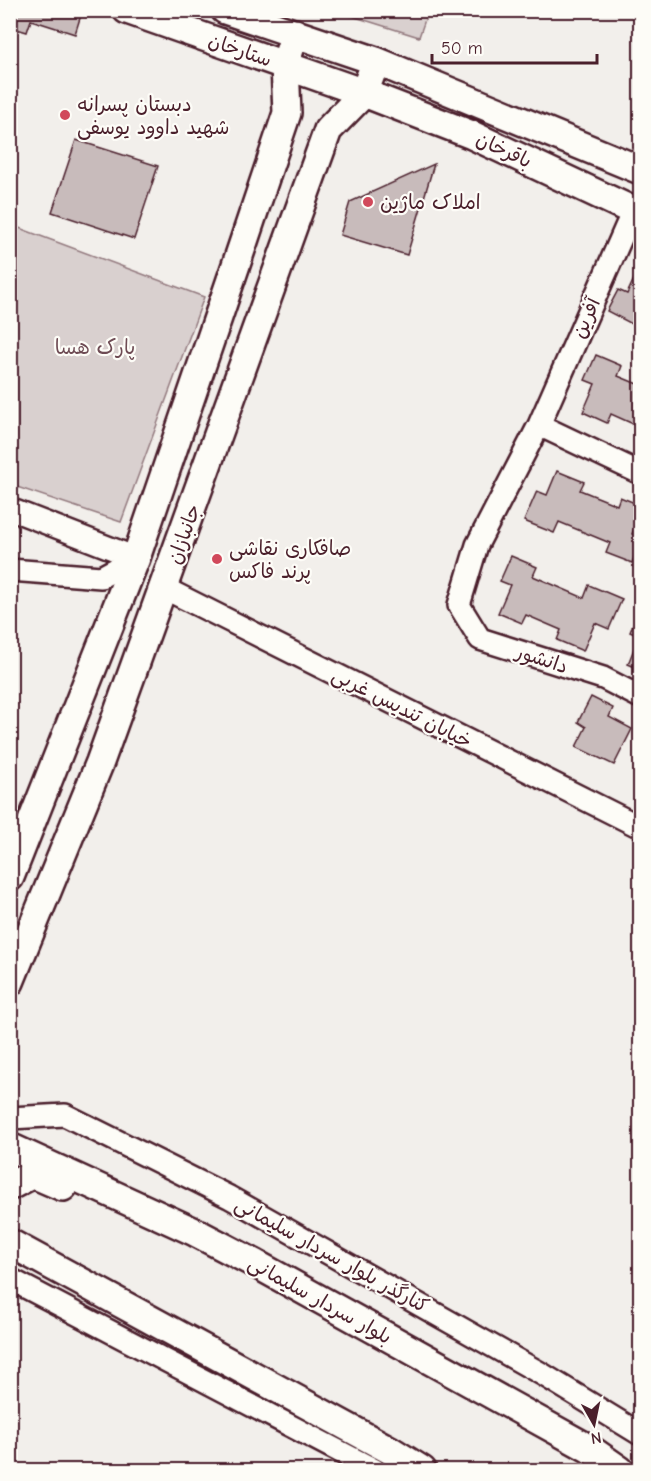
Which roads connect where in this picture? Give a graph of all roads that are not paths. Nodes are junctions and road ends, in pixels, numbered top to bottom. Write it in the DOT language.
graph roads {
  1 [pos="127,10"];
  2 [pos="225,10"];
  3 [pos="295,33"];
  4 [pos="375,61"];
  5 [pos="285,65"];
  6 [pos="364,93"];
  7 [pos="635,163"];
  8 [pos="637,212"];
  9 [pos="539,424"];
  10 [pos="640,472"];
  11 [pos="10,509"];
  12 [pos="136,558"];
  13 [pos="10,570"];
  14 [pos="164,588"];
  15 [pos="459,605"];
  16 [pos="640,697"];
  17 [pos="640,828"];
  18 [pos="10,877"];
  19 [pos="10,982"];
  20 [pos="10,1118"];
  21 [pos="10,1147"];
  22 [pos="10,1186"];
  23 [pos="195,1232"];
  24 [pos="10,1243"];
  25 [pos="10,1279"];
  26 [pos="640,1434"];
  27 [pos="375,1470"];
  28 [pos="422,1470"];
  29 [pos="620,1470"];
  1 -- 5 [label="main road, ستارخان"];
  2 -- 3 [label="main road, ستارخان"];
  3 -- 4 [label="main road, ستارخان"];
  3 -- 5 [label="main road, جانبازان"];
  4 -- 6 [label="main road"];
  4 -- 7 [label="main road, باقرخان"];
  5 -- 6 [label="main road, ستارخان"];
  5 -- 12 [label="main road, جانبازان"];
  6 -- 8 [label="main road, باقرخان"];
  6 -- 14 [label="main road, جانبازان"];
  8 -- 9 [label="street, آفرین"];
  9 -- 10 [label="street"];
  9 -- 15 [label="street, آفرین"];
  11 -- 12 [label="street"];
  12 -- 13 [label="street"];
  12 -- 18 [label="main road, جانبازان"];
  14 -- 17 [label="street, خیابان تندیس غربی"];
  14 -- 19 [label="main road, جانبازان"];
  15 -- 16 [label="street, دانشور"];
  20 -- 26 [label="street, کنارگذر بلوار سردار سلیمانی"];
  21 -- 23 [label="main road, بلوار سردار سلیمانی"];
  22 -- 23 [label="main road"];
  23 -- 29 [label="main road, بلوار سردار سلیمانی"];
  24 -- 28 [label="main road"];
  25 -- 27 [label="street"];
}
